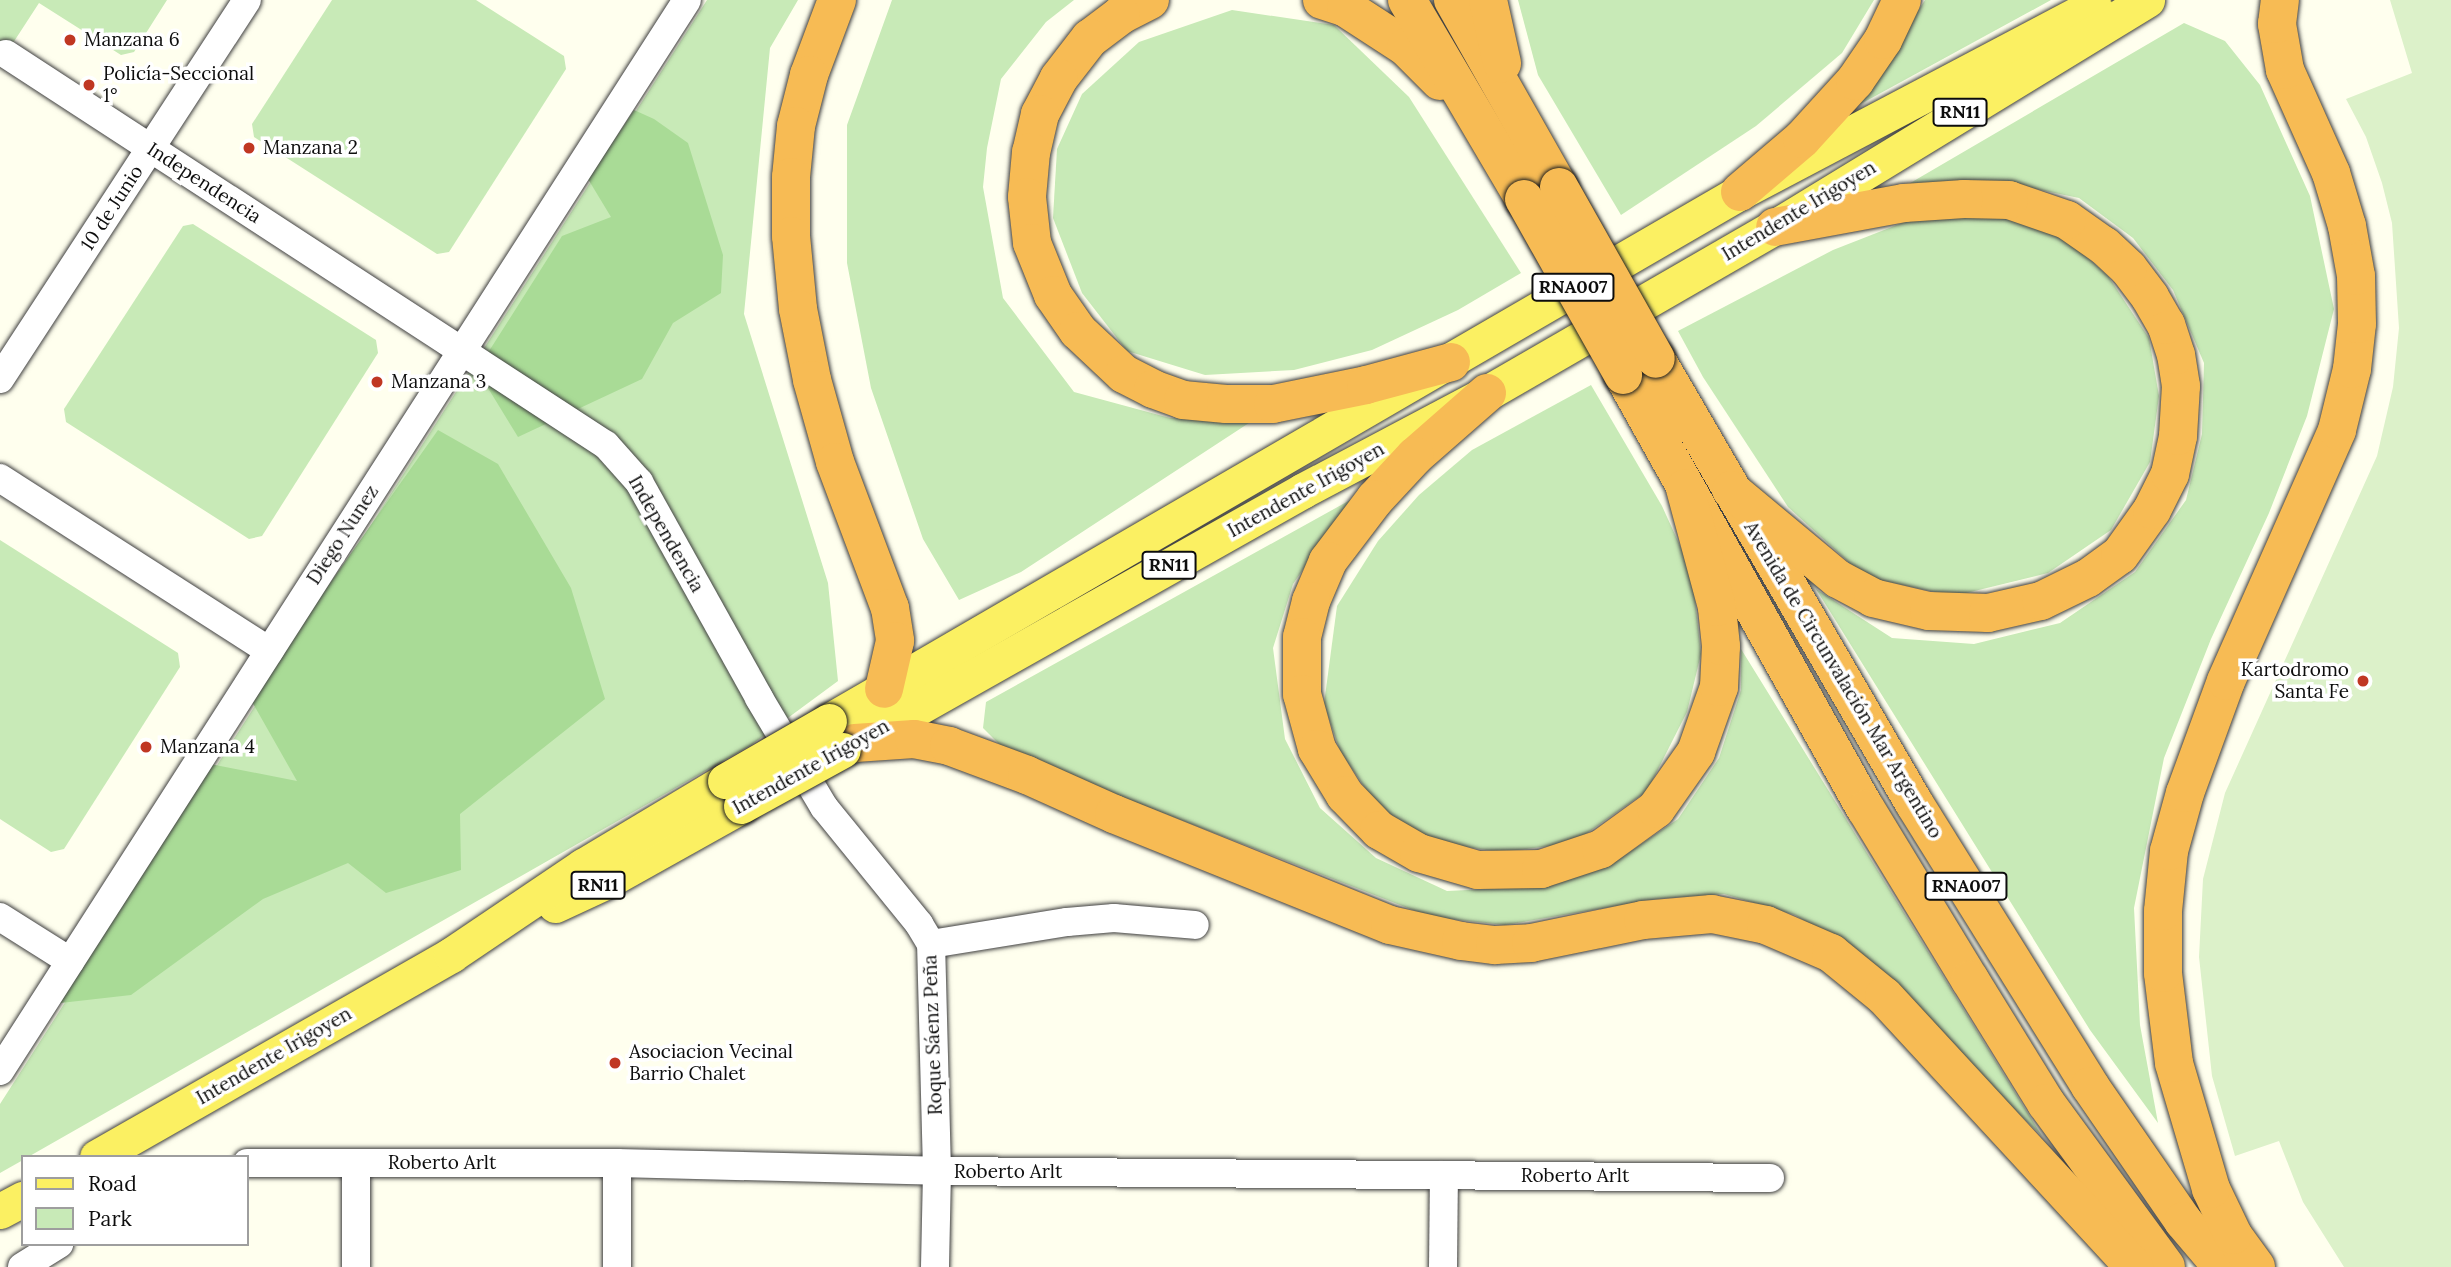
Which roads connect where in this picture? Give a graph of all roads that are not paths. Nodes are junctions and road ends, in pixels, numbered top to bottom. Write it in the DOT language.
graph roads {
  1 [pos="247,0"];
  2 [pos="687,0"];
  3 [pos="837,0"];
  4 [pos="1150,0"];
  5 [pos="1322,0"];
  6 [pos="1407,0"];
  7 [pos="1452,0"];
  8 [pos="1488,0"];
  9 [pos="1902,0"];
  10 [pos="2104,0"];
  11 [pos="2147,0"];
  12 [pos="2280,0"];
  13 [pos="6,54"];
  14 [pos="1515,109"];
  15 [pos="1472,112"];
  16 [pos="151,149"];
  17 [pos="1740,192"];
  18 [pos="1541,193"];
  19 [pos="1774,227"];
  20 [pos="462,351"];
  21 [pos="1451,362"];
  22 [pos="1639,367"];
  23 [pos="0,379"];
  24 [pos="1487,393"];
  25 [pos="0,478"];
  26 [pos="1685,488"];
  27 [pos="1731,490"];
  28 [pos="269,651"];
  29 [pos="884,689"];
  30 [pos="842,738"];
  31 [pos="0,917"];
  32 [pos="1195,925"];
  33 [pos="930,944"];
  34 [pos="70,961"];
  35 [pos="0,1071"];
  36 [pos="101,1155"];
  37 [pos="248,1163"];
  38 [pos="356,1163"];
  39 [pos="617,1163"];
  40 [pos="937,1171"];
  41 [pos="1444,1175"];
  42 [pos="1770,1178"];
  43 [pos="21,1200"];
  44 [pos="0,1211"];
  45 [pos="56,1246"];
  46 [pos="22,1267"];
  47 [pos="356,1267"];
  48 [pos="617,1267"];
  49 [pos="935,1267"];
  50 [pos="1443,1267"];
  51 [pos="2134,1267"];
  52 [pos="2166,1267"];
  53 [pos="2222,1267"];
  54 [pos="2256,1267"];
  1 -- 16 [label="street, 10 de Junio"];
  2 -- 20 [label="street, Diego Nunez"];
  3 -- 29 [label="highway"];
  4 -- 21 [label="highway"];
  5 -- 15 [label="highway"];
  6 -- 15 [label="highway, RNA007"];
  7 -- 14 [label="highway, RNA007"];
  8 -- 14 [label="highway"];
  9 -- 17 [label="highway"];
  10 -- 17 [label="main road, Intendente Irigoyen / RN11"];
  11 -- 19 [label="main road, Intendente Irigoyen / RN11"];
  12 -- 54 [label="highway"];
  13 -- 16 [label="street, Independencia"];
  14 -- 18 [label="highway, Avenida de Circunvalación Mar Argentino / RNA007"];
  15 -- 18 [label="highway, Avenida de Circunvalación Mar Argentino / RNA007"];
  16 -- 20 [label="street, Independencia"];
  16 -- 23 [label="street, 10 de Junio"];
  17 -- 21 [label="main road, Intendente Irigoyen / RN11"];
  18 -- 22 [label="highway, Avenida de Circunvalación Mar Argentino / RNA007, bridge"];
  19 -- 24 [label="main road, Intendente Irigoyen / RN11"];
  19 -- 27 [label="highway"];
  20 -- 28 [label="street, Diego Nunez"];
  20 -- 33 [label="street, Independencia"];
  21 -- 29 [label="main road, Intendente Irigoyen / RN11"];
  22 -- 26 [label="highway, Avenida de Circunvalación Mar Argentino / RNA007"];
  22 -- 27 [label="highway, Avenida de Circunvalación Mar Argentino / RNA007"];
  24 -- 26 [label="highway"];
  24 -- 30 [label="main road, Intendente Irigoyen / RN11"];
  25 -- 28 [label="street"];
  26 -- 52 [label="highway, Avenida de Circunvalación Mar Argentino / RNA007"];
  27 -- 53 [label="highway, Avenida de Circunvalación Mar Argentino / RNA007"];
  28 -- 34 [label="street, Diego Nunez"];
  29 -- 30 [label="main road, Intendente Irigoyen / RN11"];
  30 -- 36 [label="main road, Intendente Irigoyen / RN11, bridge"];
  30 -- 51 [label="highway"];
  31 -- 34 [label="street"];
  32 -- 33 [label="street, Roque Sáenz Peña"];
  33 -- 40 [label="street, Roque Sáenz Peña"];
  34 -- 35 [label="street, Diego Nunez"];
  37 -- 38 [label="street, Roberto Arlt"];
  38 -- 39 [label="street, Roberto Arlt"];
  38 -- 47 [label="street"];
  39 -- 40 [label="street, Roberto Arlt"];
  39 -- 48 [label="street"];
  40 -- 41 [label="street, Roberto Arlt"];
  40 -- 49 [label="street, Roque Sáenz Peña"];
  41 -- 42 [label="street, Roberto Arlt"];
  41 -- 50 [label="street"];
  43 -- 44 [label="main road"];
  45 -- 46 [label="street"];
}
